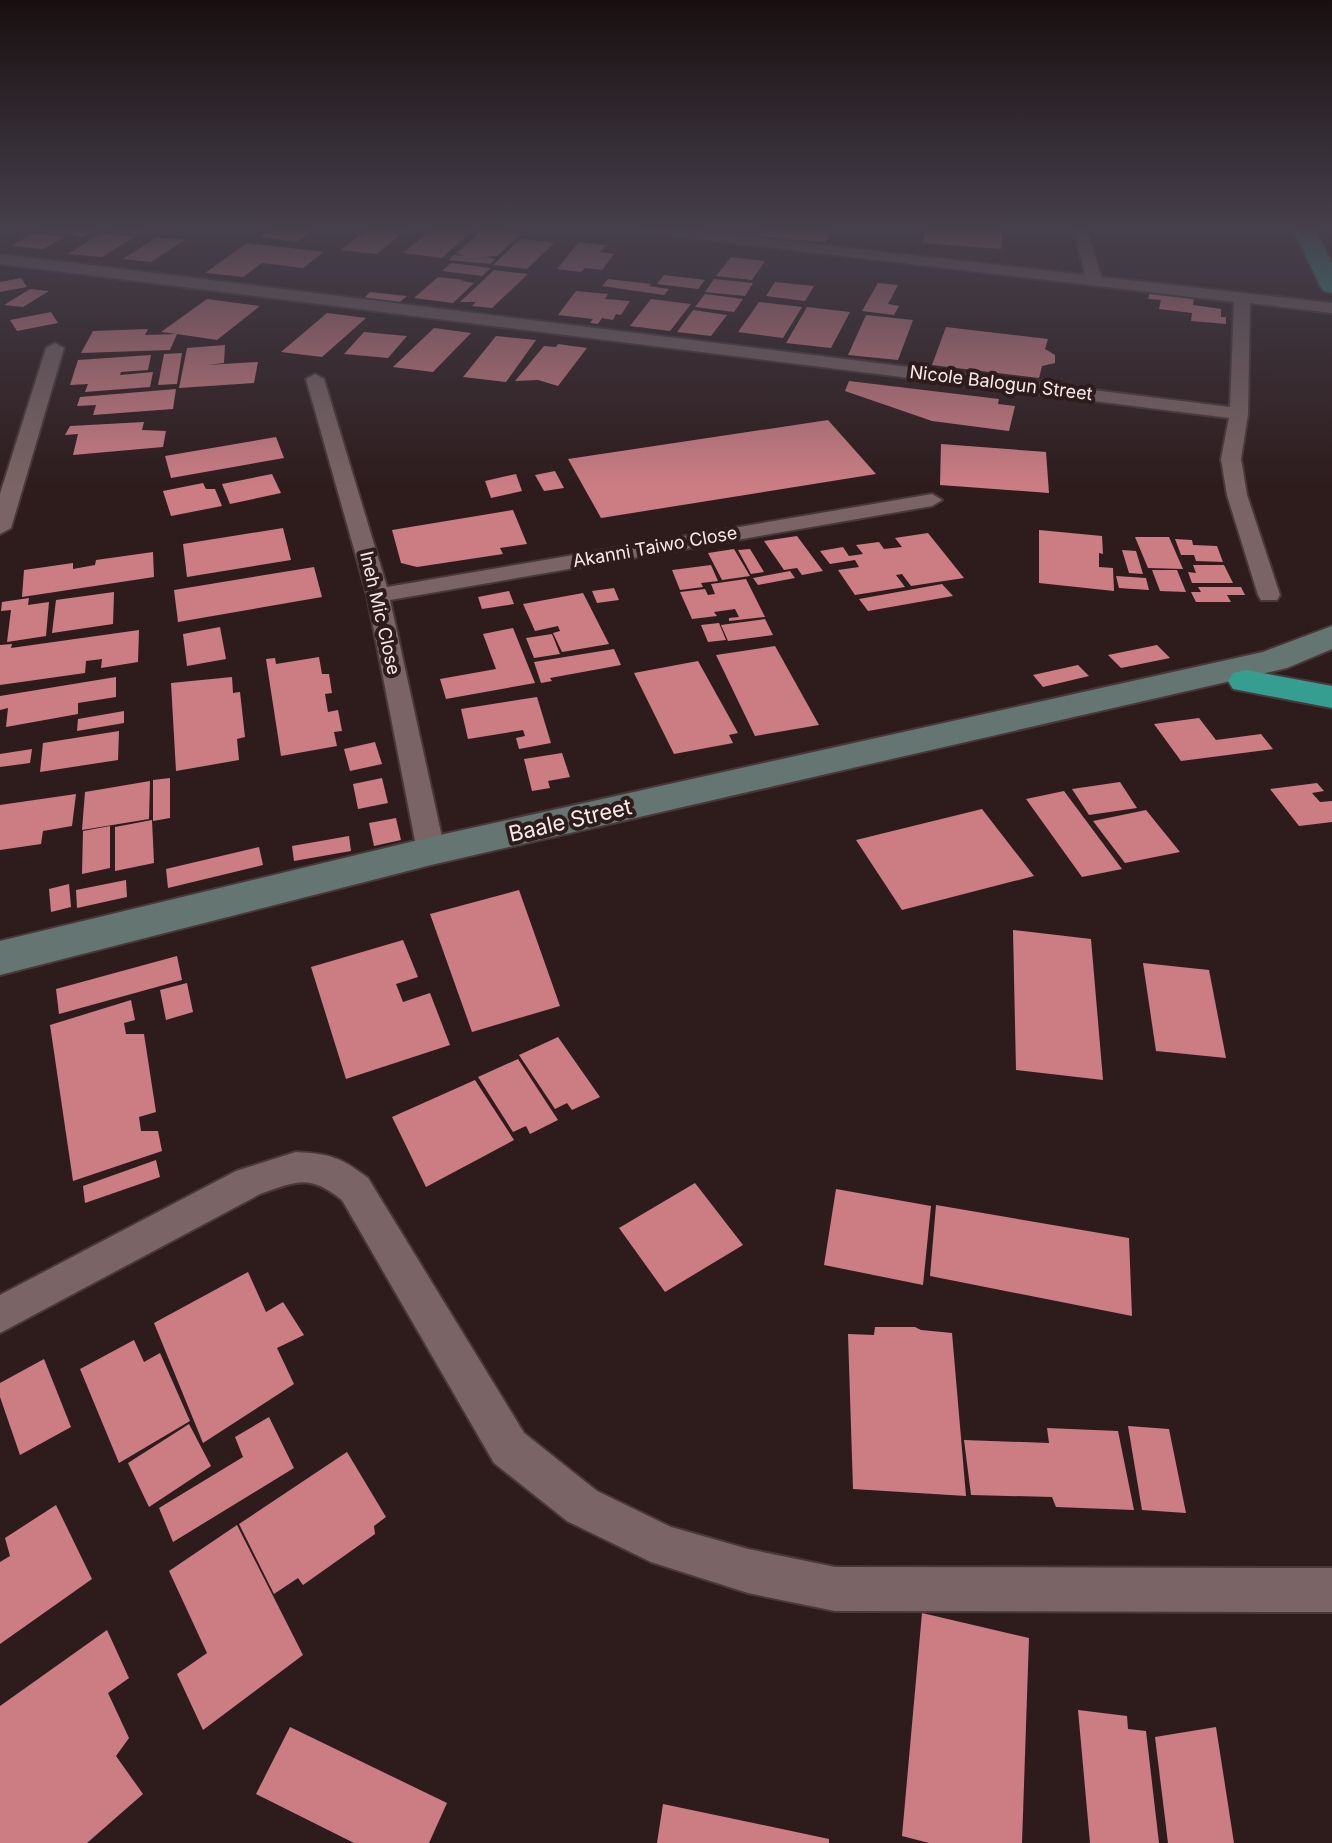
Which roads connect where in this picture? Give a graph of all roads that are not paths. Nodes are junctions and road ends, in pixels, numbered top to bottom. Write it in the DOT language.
graph roads {
  1 [pos="448,315"];
  2 [pos="1240,315"];
  3 [pos="55,348"];
  4 [pos="315,379"];
  5 [pos="1239,414"];
  6 [pos="932,500"];
  7 [pos="0,528"];
  8 [pos="378,595"];
  9 [pos="1269,595"];
  10 [pos="1332,636"];
  11 [pos="1332,668"];
  12 [pos="1246,681"];
  13 [pos="1142,689"];
  14 [pos="1332,697"];
  15 [pos="431,851"];
  16 [pos="0,958"];
  17 [pos="0,1315"];
  18 [pos="1332,1590"];
  1 -- 5 [label="street, Nicole Balogun Street"];
  2 -- 5 [label="street"];
  3 -- 7 [label="street"];
  4 -- 8 [label="street, Ineh Mic Close"];
  5 -- 9 [label="street"];
  6 -- 8 [label="street, Akanni Taiwo Close"];
  8 -- 15 [label="street, Ineh Mic Close"];
  10 -- 13 [label="street"];
  11 -- 12 [label="street"];
  12 -- 13 [label="street"];
  12 -- 14 [label="highway"];
  13 -- 15 [label="street, Baale Street"];
  15 -- 16 [label="street, Baale Street"];
  17 -- 18 [label="street"];
}
